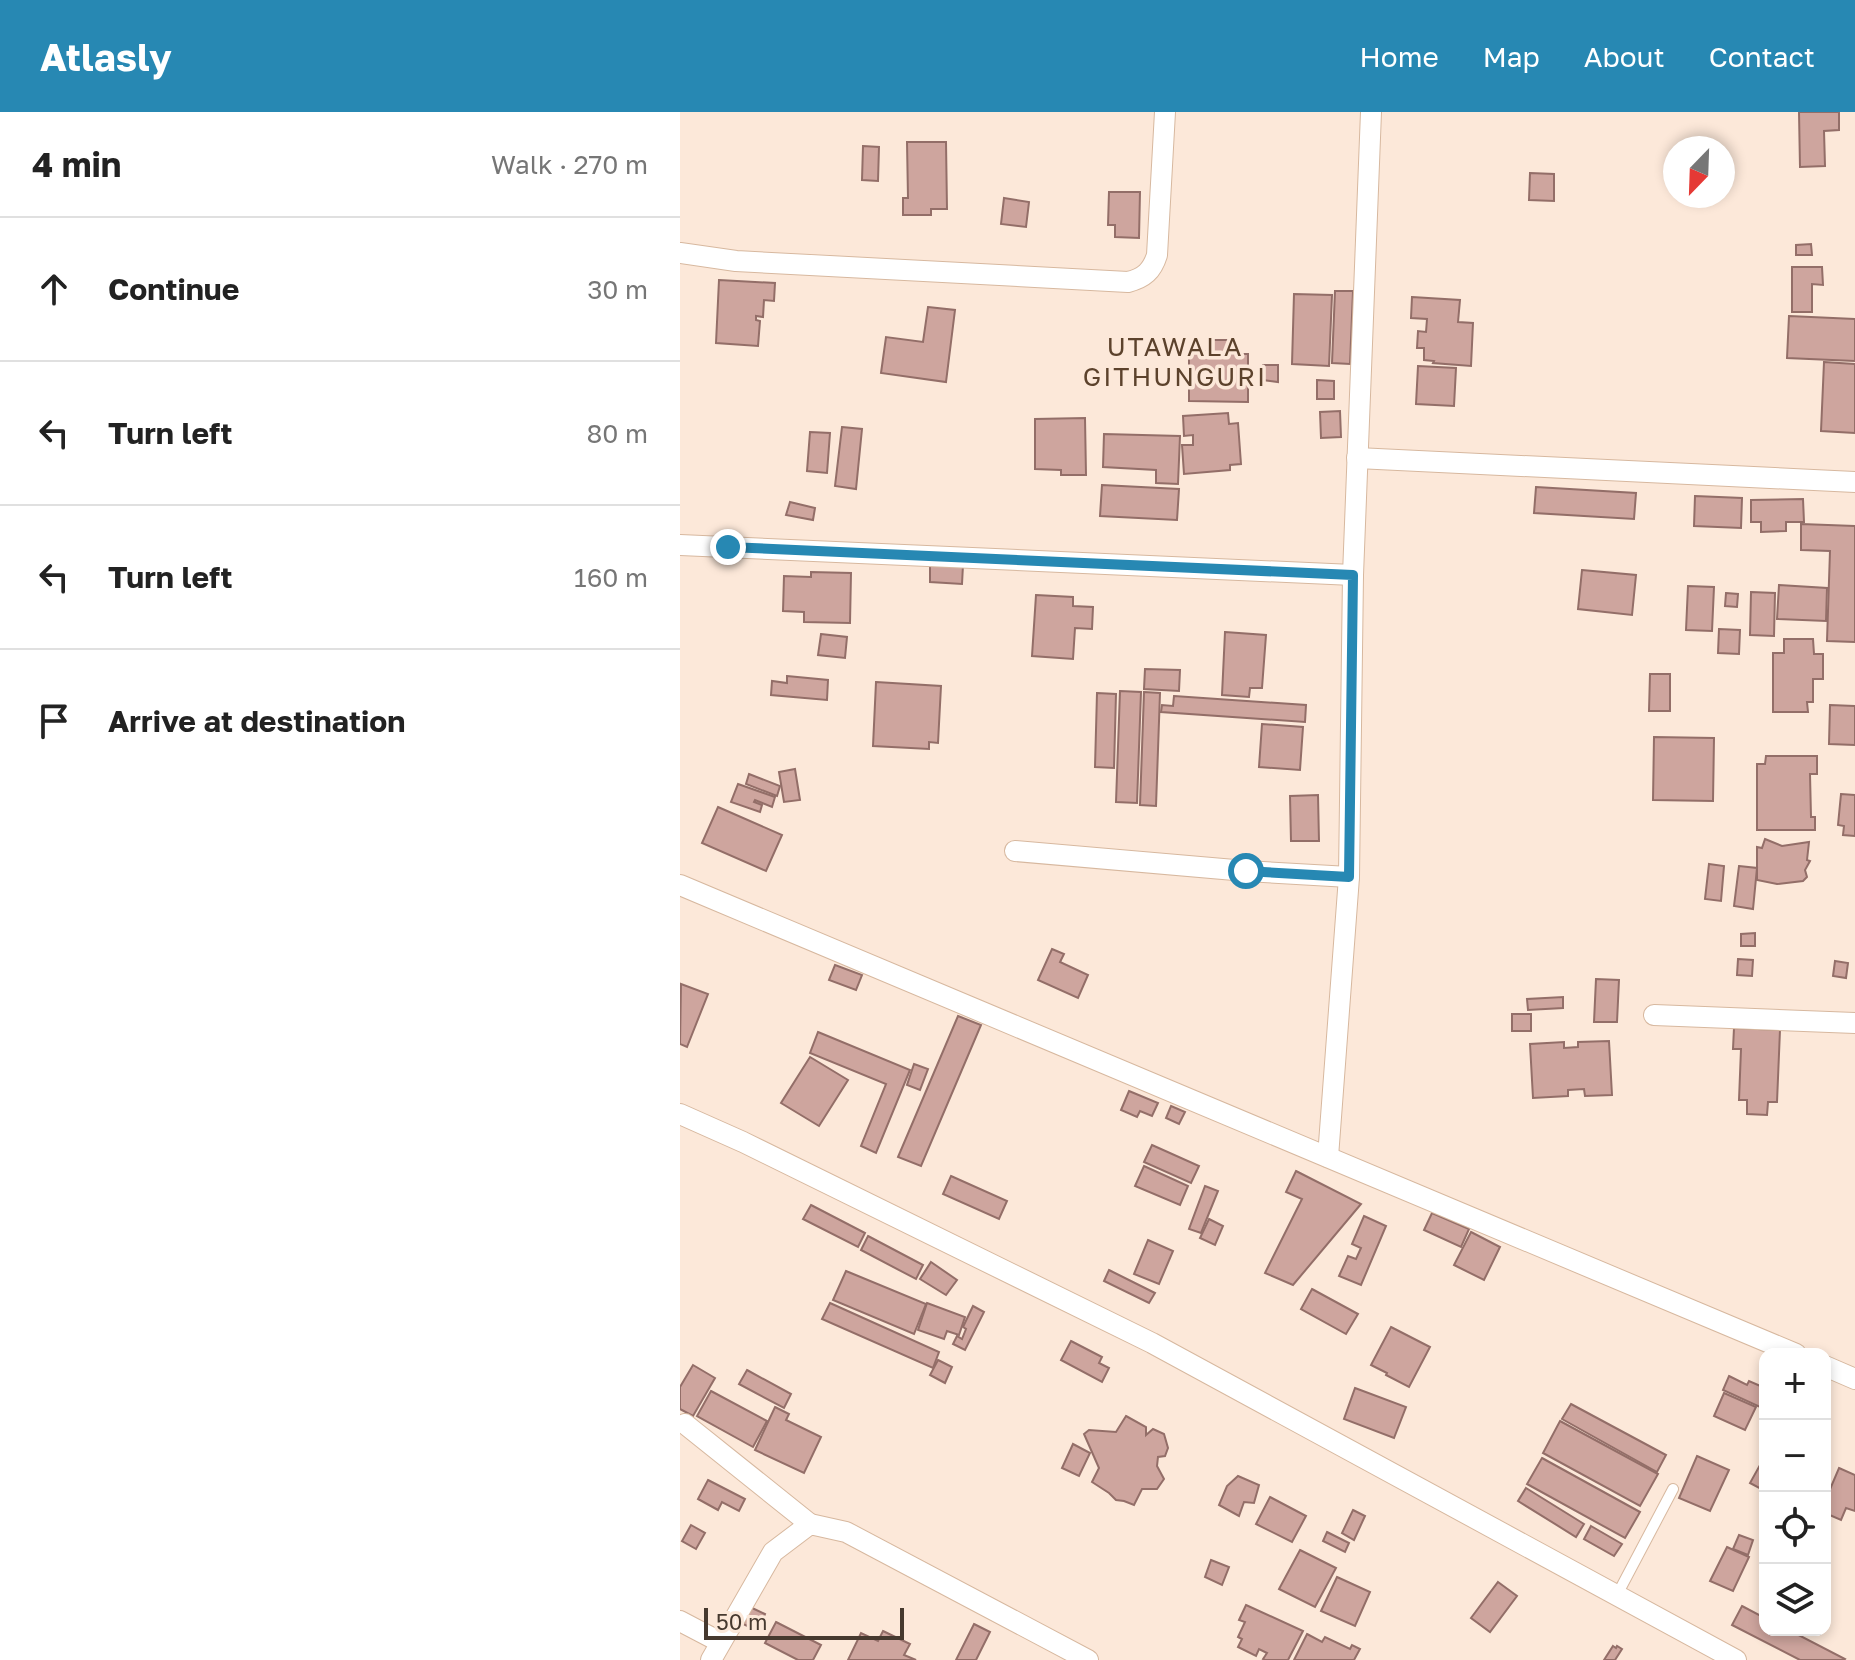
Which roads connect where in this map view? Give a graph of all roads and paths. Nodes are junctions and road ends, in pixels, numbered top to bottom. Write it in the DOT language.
graph roads {
  1 [pos="1165,112"];
  2 [pos="1371,112"];
  3 [pos="680,253"];
  4 [pos="1357,458"];
  5 [pos="1855,482"];
  6 [pos="680,545"];
  7 [pos="1353,575"];
  8 [pos="1015,851"];
  9 [pos="1349,877"];
  10 [pos="680,885"];
  11 [pos="1654,1015"];
  12 [pos="1855,1023"];
  13 [pos="680,1114"];
  14 [pos="1328,1157"];
  15 [pos="1782,1348"];
  16 [pos="1831,1369"];
  17 [pos="1855,1379"];
  18 [pos="685,1424"];
  19 [pos="1673,1489"];
  20 [pos="810,1524"];
  21 [pos="1617,1595"];
  22 [pos="680,1621"];
  23 [pos="716,1651"];
  24 [pos="1088,1660"];
  25 [pos="1736,1660"];
  1 -- 3 [label="street"];
  2 -- 4 [label="street"];
  4 -- 5 [label="street"];
  4 -- 7 [label="street"];
  6 -- 7 [label="street"];
  7 -- 9 [label="street"];
  8 -- 9 [label="street"];
  9 -- 14 [label="street"];
  10 -- 14 [label="street"];
  11 -- 12 [label="street"];
  13 -- 21 [label="street"];
  14 -- 15 [label="street"];
  16 -- 17 [label="street"];
  18 -- 20 [label="street"];
  19 -- 21 [label="lane"];
  20 -- 23 [label="street"];
  20 -- 24 [label="street"];
  21 -- 25 [label="street"];
  22 -- 23 [label="street"];
}
